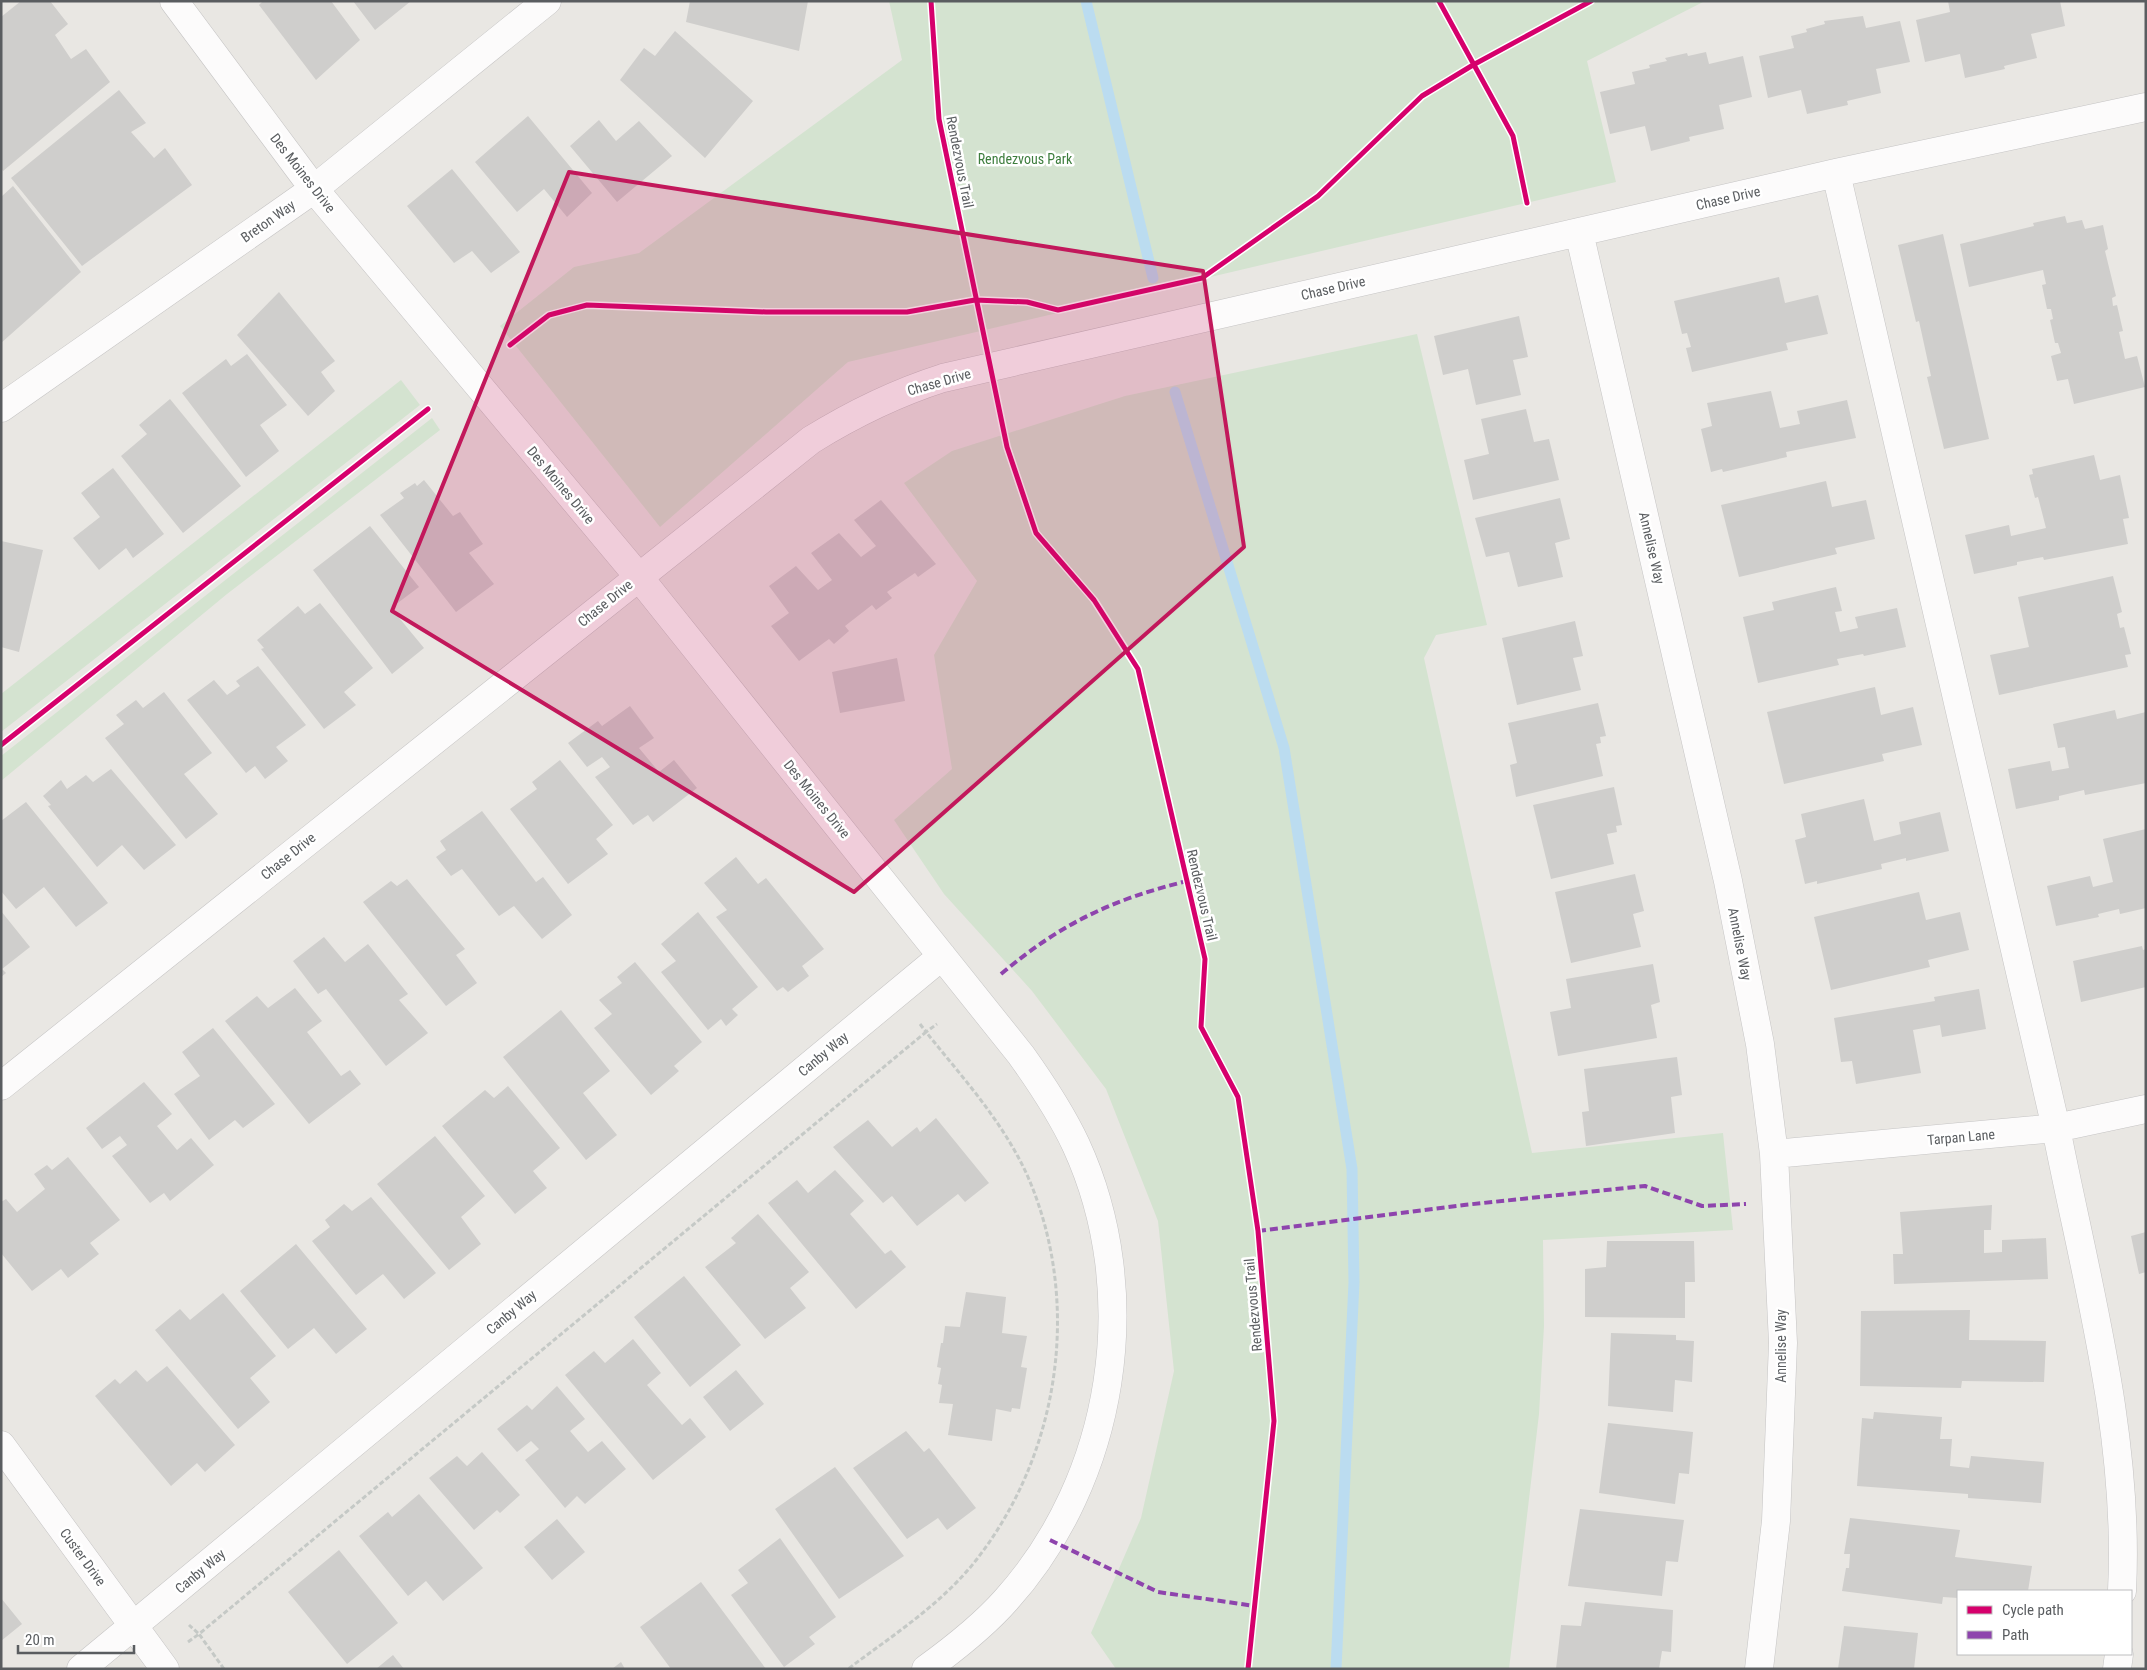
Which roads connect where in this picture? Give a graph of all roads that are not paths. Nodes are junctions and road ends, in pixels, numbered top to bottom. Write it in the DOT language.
graph roads {
  1 [pos="174,1"];
  2 [pos="547,1"];
  3 [pos="2146,107"];
  4 [pos="1836,173"];
  5 [pos="314,189"];
  6 [pos="1579,232"];
  7 [pos="1,408"];
  8 [pos="638,576"];
  9 [pos="942,956"];
  10 [pos="1,1086"];
  11 [pos="2146,1109"];
  12 [pos="2056,1128"];
  13 [pos="1774,1154"];
  14 [pos="1,1445"];
  15 [pos="2122,1590"];
  16 [pos="133,1626"];
  17 [pos="2119,1655"];
  18 [pos="81,1669"];
  19 [pos="165,1669"];
  20 [pos="926,1669"];
  21 [pos="1759,1669"];
  22 [pos="2118,1669"];
  1 -- 5 [label="street, Des Moines Drive"];
  2 -- 5 [label="street, Breton Way"];
  3 -- 4 [label="street, Chase Drive"];
  4 -- 6 [label="street, Chase Drive"];
  4 -- 12 [label="street"];
  5 -- 7 [label="street, Breton Way"];
  5 -- 8 [label="street, Des Moines Drive"];
  6 -- 8 [label="street, Chase Drive"];
  6 -- 13 [label="street, Annelise Way"];
  8 -- 9 [label="street, Des Moines Drive"];
  8 -- 10 [label="street, Chase Drive"];
  9 -- 16 [label="street, Canby Way"];
  9 -- 20 [label="street, Des Moines Drive"];
  11 -- 12 [label="street, Tarpan Lane"];
  12 -- 13 [label="street, Tarpan Lane"];
  12 -- 15 [label="street"];
  13 -- 21 [label="street, Annelise Way"];
  14 -- 16 [label="street, Custer Drive"];
  16 -- 18 [label="street, Canby Way"];
  16 -- 19 [label="street, Custer Drive"];
  17 -- 22 [label="street"];
}
